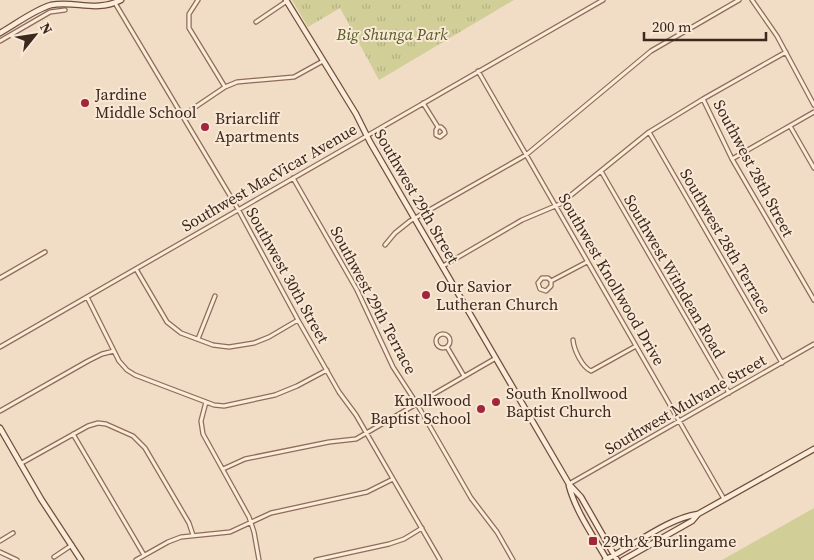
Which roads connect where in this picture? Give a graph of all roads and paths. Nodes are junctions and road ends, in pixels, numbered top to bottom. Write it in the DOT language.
graph roads {
  1 [pos="121,0"];
  2 [pos="198,0"];
  3 [pos="602,0"];
  4 [pos="739,0"];
  5 [pos="752,0"];
  6 [pos="286,1"];
  7 [pos="115,3"];
  8 [pos="65,10"];
  9 [pos="31,15"];
  10 [pos="34,21"];
  11 [pos="256,22"];
  12 [pos="0,33"];
  13 [pos="0,41"];
  14 [pos="786,52"];
  15 [pos="323,61"];
  16 [pos="478,71"];
  17 [pos="225,87"];
  18 [pos="703,99"];
  19 [pos="423,103"];
  20 [pos="814,105"];
  21 [pos="814,112"];
  22 [pos="182,116"];
  23 [pos="790,126"];
  24 [pos="438,128"];
  25 [pos="649,132"];
  26 [pos="367,135"];
  27 [pos="526,155"];
  28 [pos="732,159"];
  29 [pos="814,168"];
  30 [pos="600,171"];
  31 [pos="293,178"];
  32 [pos="556,207"];
  33 [pos="238,209"];
  34 [pos="416,218"];
  35 [pos="385,245"];
  36 [pos="45,252"];
  37 [pos="587,262"];
  38 [pos="443,266"];
  39 [pos="136,269"];
  40 [pos="0,278"];
  41 [pos="552,280"];
  42 [pos="215,296"];
  43 [pos="87,297"];
  44 [pos="814,300"];
  45 [pos="298,320"];
  46 [pos="198,339"];
  47 [pos="573,340"];
  48 [pos="814,344"];
  49 [pos="636,346"];
  50 [pos="0,347"];
  51 [pos="447,347"];
  52 [pos="114,351"];
  53 [pos="496,358"];
  54 [pos="782,362"];
  55 [pos="326,370"];
  56 [pos="464,376"];
  57 [pos="729,393"];
  58 [pos="206,402"];
  59 [pos="417,404"];
  60 [pos="0,411"];
  61 [pos="679,422"];
  62 [pos="0,428"];
  63 [pos="367,433"];
  64 [pos="73,434"];
  65 [pos="814,449"];
  66 [pos="20,464"];
  67 [pos="222,469"];
  68 [pos="393,478"];
  69 [pos="569,484"];
  70 [pos="724,500"];
  71 [pos="698,514"];
  72 [pos="252,522"];
  73 [pos="422,528"];
  74 [pos="13,533"];
  75 [pos="193,535"];
  76 [pos="0,541"];
  77 [pos="73,545"];
  78 [pos="0,552"];
  79 [pos="144,556"];
  80 [pos="54,557"];
  81 [pos="616,558"];
  82 [pos="17,560"];
  83 [pos="81,560"];
  84 [pos="136,560"];
  85 [pos="259,560"];
  86 [pos="316,560"];
  87 [pos="440,560"];
  88 [pos="513,560"];
  89 [pos="606,560"];
  90 [pos="623,560"];
  1 -- 7 [label="main road"];
  2 -- 17 [label="street"];
  3 -- 16 [label="street, Southwest MacVicar Avenue"];
  4 -- 27 [label="street"];
  5 -- 14 [label="street"];
  6 -- 11 [label="street"];
  6 -- 15 [label="main road, Southwest 29th Street"];
  7 -- 9 [label="main road"];
  7 -- 22 [label="street, Southwest 30th Street"];
  8 -- 10 [label="street"];
  9 -- 10 [label="street"];
  9 -- 12 [label="main road"];
  10 -- 13 [label="street"];
  14 -- 18 [label="street"];
  14 -- 20 [label="street"];
  15 -- 17 [label="street"];
  15 -- 26 [label="main road, Southwest 29th Street"];
  16 -- 19 [label="street, Southwest MacVicar Avenue"];
  16 -- 27 [label="street, Southwest Knollwood Drive"];
  17 -- 22 [label="street"];
  18 -- 25 [label="street"];
  18 -- 28 [label="street, Southwest 28th Street"];
  19 -- 24 [label="street"];
  19 -- 26 [label="street, Southwest MacVicar Avenue"];
  21 -- 23 [label="street"];
  22 -- 33 [label="street, Southwest 30th Street"];
  23 -- 28 [label="street"];
  23 -- 29 [label="street"];
  25 -- 30 [label="street"];
  25 -- 54 [label="street, Southwest 28th Terrace"];
  26 -- 31 [label="street, Southwest MacVicar Avenue"];
  26 -- 34 [label="main road, Southwest 29th Street"];
  27 -- 32 [label="street, Southwest Knollwood Drive"];
  27 -- 34 [label="street"];
  28 -- 44 [label="street, Southwest 28th Street"];
  30 -- 32 [label="street"];
  30 -- 57 [label="street, Southwest Withdean Road"];
  31 -- 33 [label="street, Southwest MacVicar Avenue"];
  31 -- 59 [label="street, Southwest 29th Terrace"];
  32 -- 37 [label="street, Southwest Knollwood Drive"];
  32 -- 38 [label="street"];
  33 -- 39 [label="street, Southwest MacVicar Avenue"];
  33 -- 45 [label="street, Southwest 30th Street"];
  34 -- 35 [label="street"];
  34 -- 38 [label="main road, Southwest 29th Street"];
  36 -- 40 [label="street"];
  37 -- 41 [label="street"];
  37 -- 49 [label="street, Southwest Knollwood Drive"];
  38 -- 53 [label="main road, Southwest 29th Street"];
  39 -- 43 [label="street, Southwest MacVicar Avenue"];
  39 -- 46 [label="street"];
  41 -- 41 [label="street"];
  42 -- 46 [label="street"];
  43 -- 50 [label="street, Southwest MacVicar Avenue"];
  43 -- 52 [label="street"];
  45 -- 46 [label="street"];
  45 -- 55 [label="street, Southwest 30th Street"];
  47 -- 49 [label="street"];
  48 -- 54 [label="street, Southwest Mulvane Street"];
  49 -- 61 [label="street, Southwest Knollwood Drive"];
  51 -- 51 [label="street"];
  51 -- 56 [label="street"];
  52 -- 58 [label="street"];
  52 -- 60 [label="street"];
  53 -- 56 [label="street"];
  53 -- 69 [label="main road, Southwest 29th Street"];
  54 -- 57 [label="street, Southwest Mulvane Street"];
  55 -- 58 [label="street"];
  55 -- 63 [label="street, Southwest 30th Street"];
  56 -- 59 [label="street"];
  57 -- 61 [label="street, Southwest Mulvane Street"];
  58 -- 67 [label="street"];
  59 -- 63 [label="street"];
  59 -- 88 [label="street, Southwest 29th Terrace"];
  61 -- 69 [label="street, Southwest Mulvane Street"];
  61 -- 70 [label="street, Southwest Knollwood Drive"];
  62 -- 66 [label="main road"];
  63 -- 67 [label="street"];
  63 -- 68 [label="street, Southwest 30th Street"];
  64 -- 66 [label="street"];
  64 -- 75 [label="street"];
  64 -- 79 [label="street"];
  65 -- 70 [label="main road"];
  66 -- 77 [label="main road"];
  67 -- 72 [label="street"];
  68 -- 72 [label="street"];
  68 -- 73 [label="street, Southwest 30th Street"];
  69 -- 81 [label="main road, Southwest 29th Street"];
  69 -- 89 [label="main road, Southwest 29th Street"];
  70 -- 71 [label="main road"];
  71 -- 81 [label="main road"];
  71 -- 90 [label="main road"];
  72 -- 75 [label="street"];
  72 -- 85 [label="street"];
  73 -- 86 [label="street"];
  73 -- 87 [label="street, Southwest 30th Street"];
  74 -- 76 [label="street"];
  75 -- 79 [label="street"];
  77 -- 80 [label="street"];
  77 -- 83 [label="main road"];
  78 -- 82 [label="street"];
  79 -- 84 [label="street"];
  81 -- 89 [label="main road"];
}
